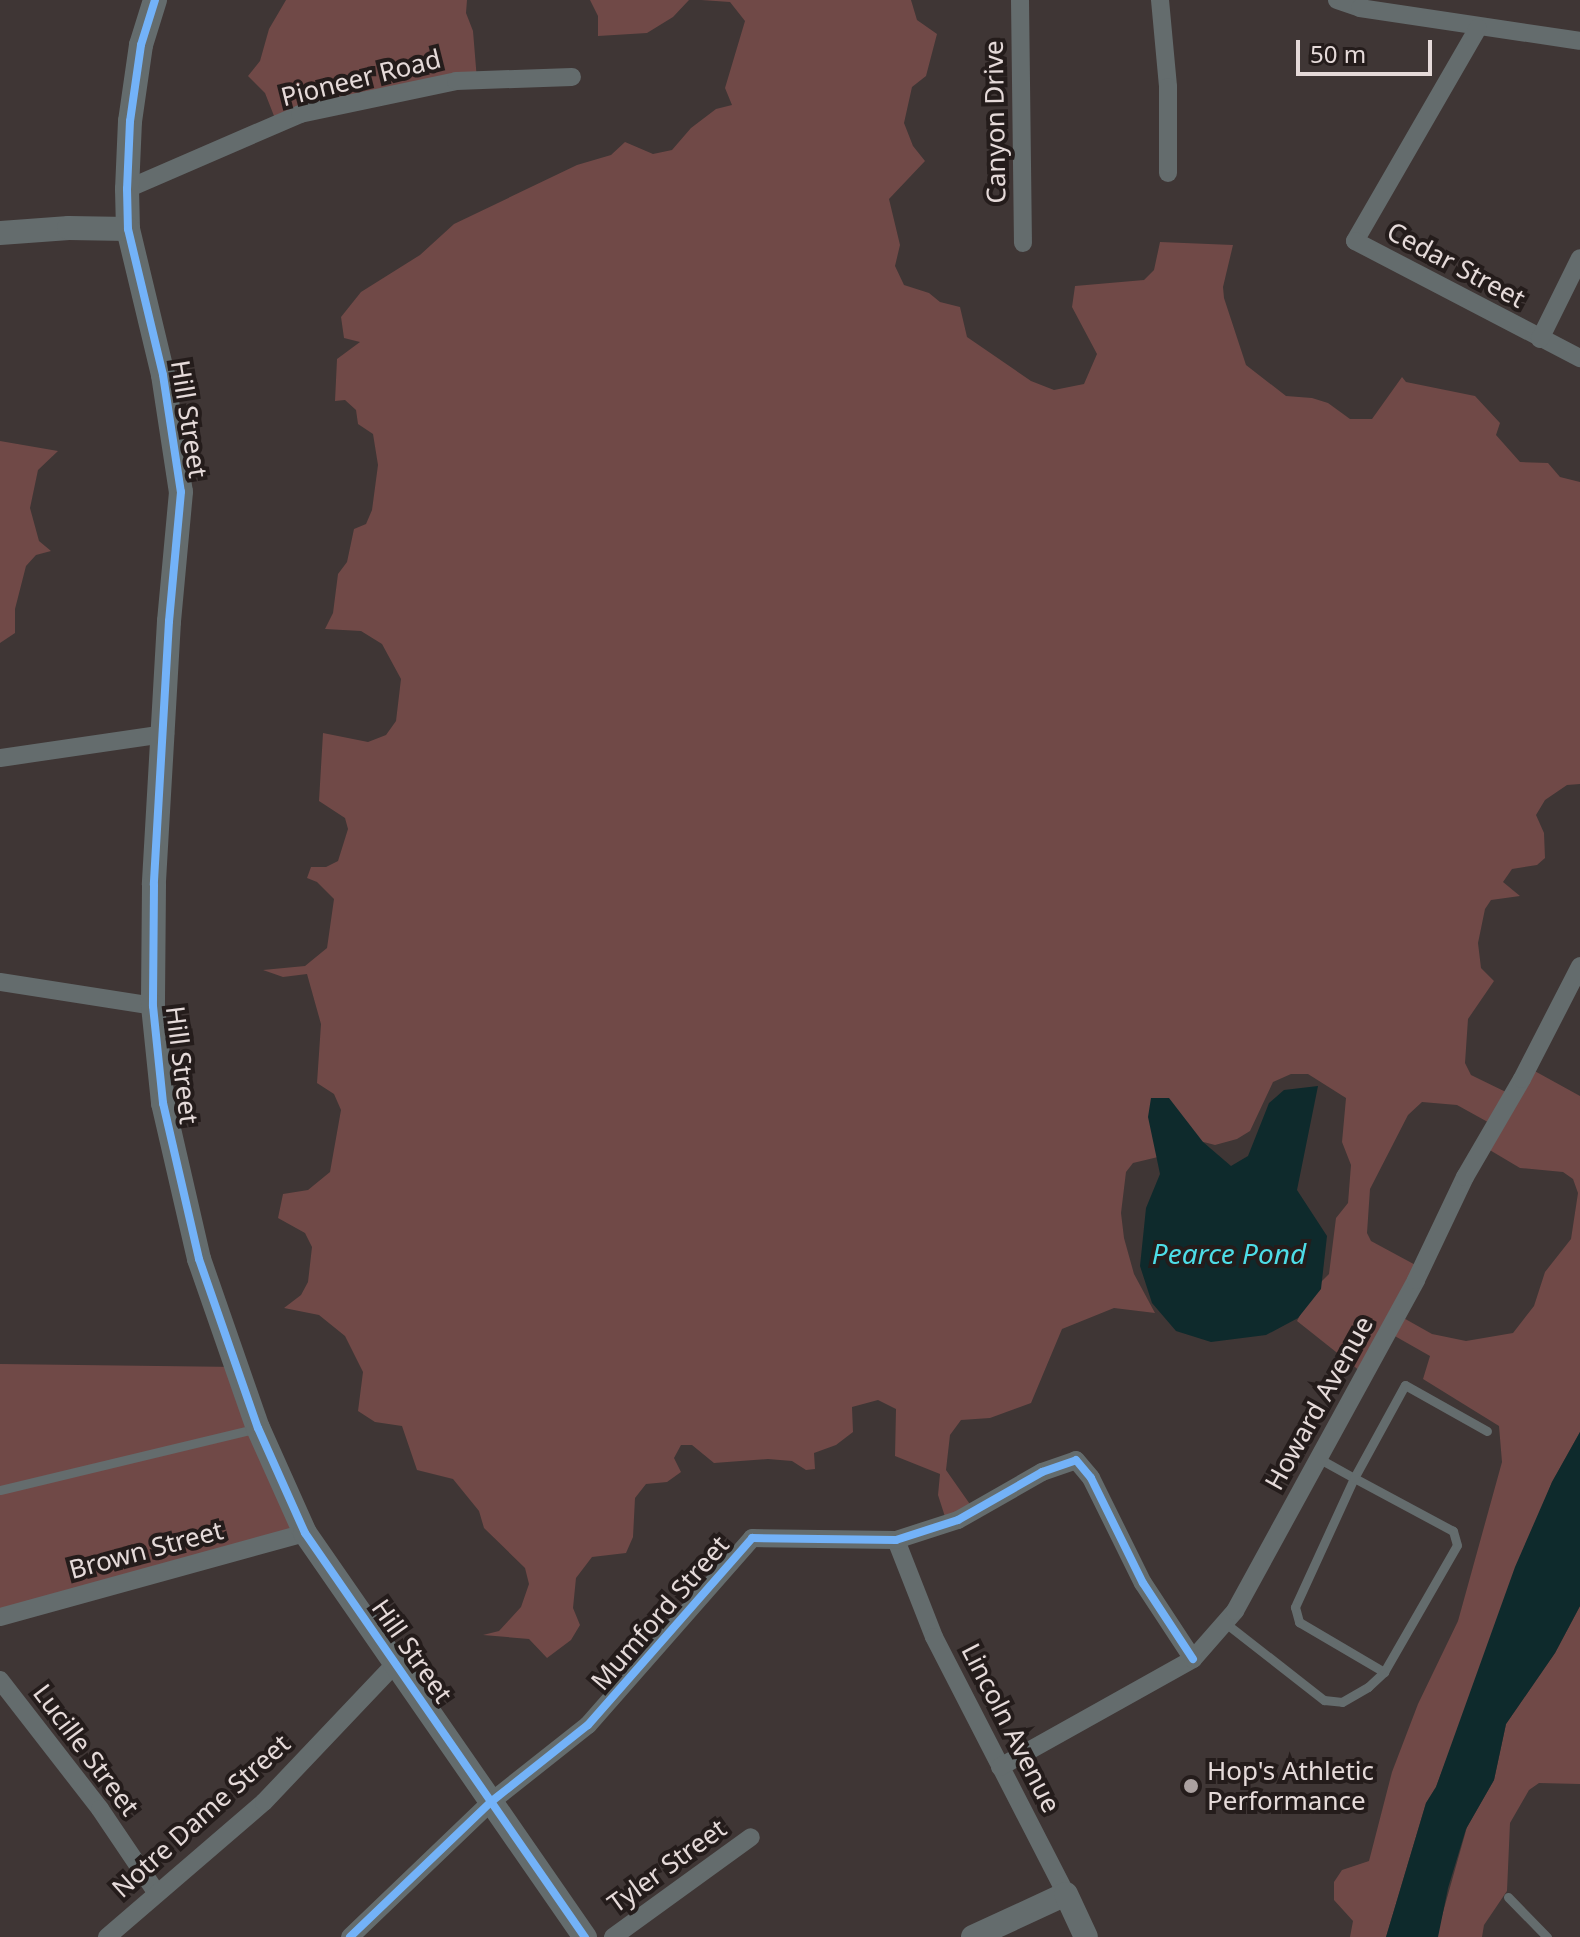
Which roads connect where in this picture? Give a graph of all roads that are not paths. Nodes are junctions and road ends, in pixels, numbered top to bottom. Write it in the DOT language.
graph roads {
  1 [pos="155,0"];
  2 [pos="1020,0"];
  3 [pos="1160,0"];
  4 [pos="1337,0"];
  5 [pos="1478,28"];
  6 [pos="1580,41"];
  7 [pos="572,77"];
  8 [pos="1168,173"];
  9 [pos="127,189"];
  10 [pos="128,229"];
  11 [pos="0,233"];
  12 [pos="1023,243"];
  13 [pos="1580,258"];
  14 [pos="1540,339"];
  15 [pos="1580,358"];
  16 [pos="165,734"];
  17 [pos="0,758"];
  18 [pos="1580,966"];
  19 [pos="0,982"];
  20 [pos="153,1006"];
  21 [pos="258,1428"];
  22 [pos="1487,1431"];
  23 [pos="1318,1458"];
  24 [pos="1354,1478"];
  25 [pos="0,1490"];
  26 [pos="305,1533"];
  27 [pos="896,1540"];
  28 [pos="0,1617"];
  29 [pos="1224,1622"];
  30 [pos="1193,1659"];
  31 [pos="396,1663"];
  32 [pos="1384,1672"];
  33 [pos="0,1680"];
  34 [pos="1000,1767"];
  35 [pos="492,1801"];
  36 [pos="751,1837"];
  37 [pos="156,1892"];
  38 [pos="1066,1894"];
  39 [pos="1508,1897"];
  40 [pos="107,1937"];
  41 [pos="350,1937"];
  42 [pos="585,1937"];
  43 [pos="613,1937"];
  44 [pos="973,1937"];
  45 [pos="1086,1937"];
  46 [pos="1547,1937"];
  1 -- 9 [label="street, Hill Street"];
  2 -- 12 [label="street, Canyon Drive"];
  3 -- 8 [label="street"];
  4 -- 5 [label="street"];
  5 -- 6 [label="street"];
  5 -- 14 [label="street, Cedar Street"];
  7 -- 9 [label="street, Pioneer Road"];
  9 -- 10 [label="street, Hill Street"];
  10 -- 11 [label="street"];
  10 -- 16 [label="street, Hill Street"];
  13 -- 14 [label="street"];
  14 -- 15 [label="street, Cedar Street"];
  16 -- 17 [label="street"];
  16 -- 20 [label="street, Hill Street"];
  18 -- 23 [label="street, Howard Avenue"];
  19 -- 20 [label="street"];
  20 -- 21 [label="street, Hill Street"];
  21 -- 25 [label="lane"];
  21 -- 26 [label="street, Hill Street"];
  22 -- 24 [label="lane"];
  23 -- 24 [label="lane"];
  23 -- 29 [label="street, Howard Avenue"];
  24 -- 32 [label="lane"];
  24 -- 32 [label="lane"];
  26 -- 28 [label="street, Brown Street"];
  26 -- 31 [label="street, Hill Street"];
  27 -- 30 [label="street, Mumford Street"];
  27 -- 34 [label="street, Lincoln Avenue"];
  27 -- 35 [label="street, Mumford Street"];
  29 -- 30 [label="street, Howard Avenue"];
  29 -- 32 [label="lane"];
  30 -- 34 [label="street, Howard Avenue"];
  31 -- 35 [label="street, Hill Street"];
  31 -- 37 [label="street, Notre Dame Street"];
  33 -- 37 [label="street, Lucille Street"];
  34 -- 38 [label="street, Lincoln Avenue"];
  35 -- 41 [label="street, Mumford Street"];
  35 -- 42 [label="street, Hill Street"];
  36 -- 43 [label="street, Tyler Street"];
  37 -- 40 [label="street, Notre Dame Street"];
  38 -- 44 [label="street"];
  38 -- 45 [label="street, Lincoln Avenue"];
  39 -- 46 [label="lane"];
}
